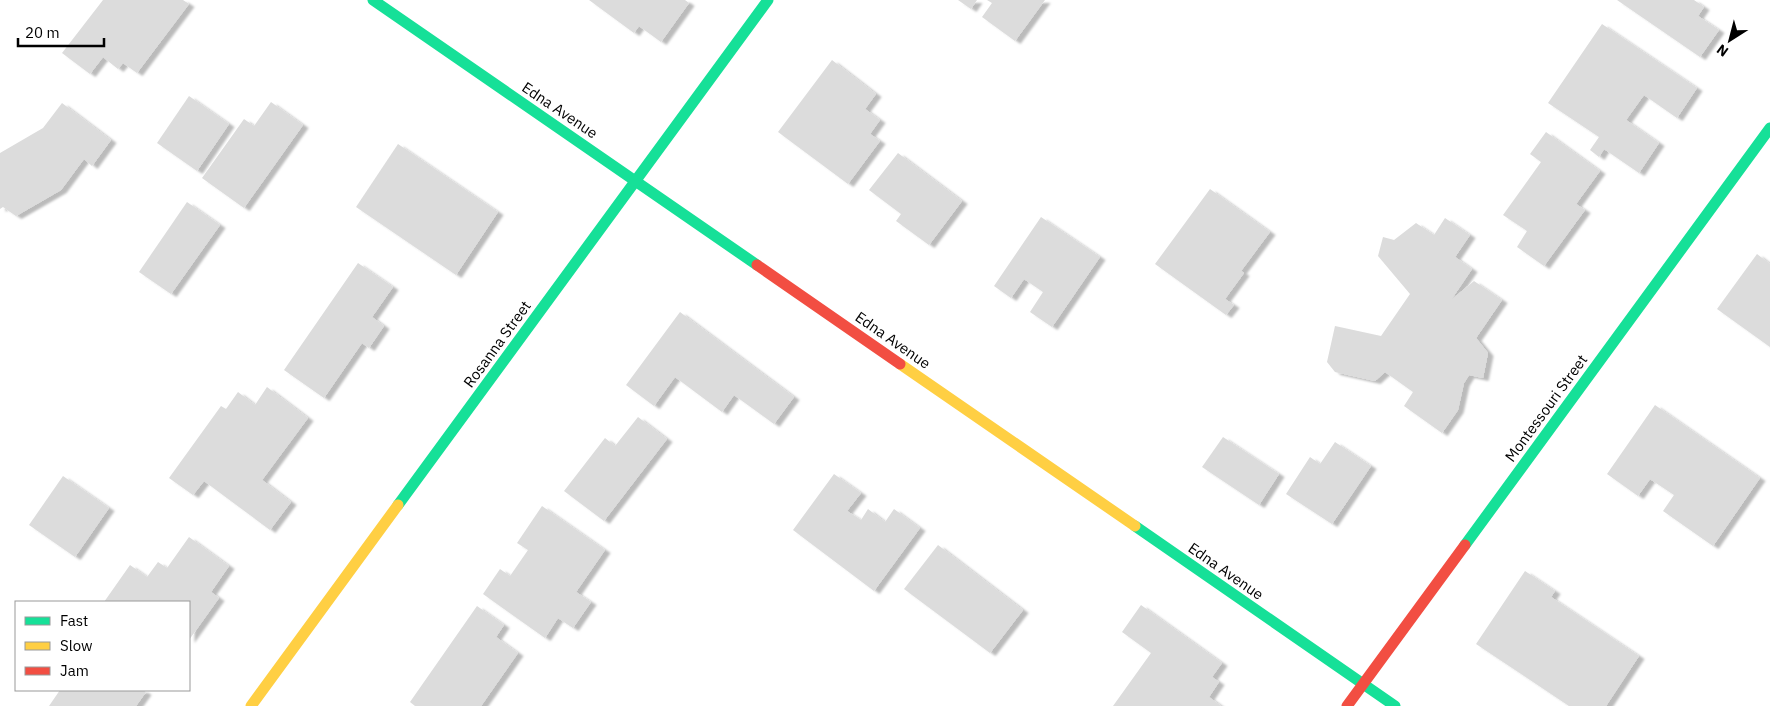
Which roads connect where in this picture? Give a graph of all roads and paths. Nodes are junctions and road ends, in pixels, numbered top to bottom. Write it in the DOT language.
graph roads {
  1 [pos="373,0"];
  2 [pos="768,0"];
  3 [pos="1770,128"];
  4 [pos="635,180"];
  5 [pos="1363,684"];
  6 [pos="251,706"];
  7 [pos="1347,706"];
  8 [pos="1396,706"];
  1 -- 4 [label="street, Edna Avenue"];
  2 -- 4 [label="street, Rosanna Street"];
  3 -- 5 [label="street, Montessouri Street"];
  4 -- 5 [label="street, Edna Avenue"];
  4 -- 6 [label="street, Rosanna Street"];
  5 -- 7 [label="street, Montessouri Street"];
  5 -- 8 [label="street, Edna Avenue"];
}
